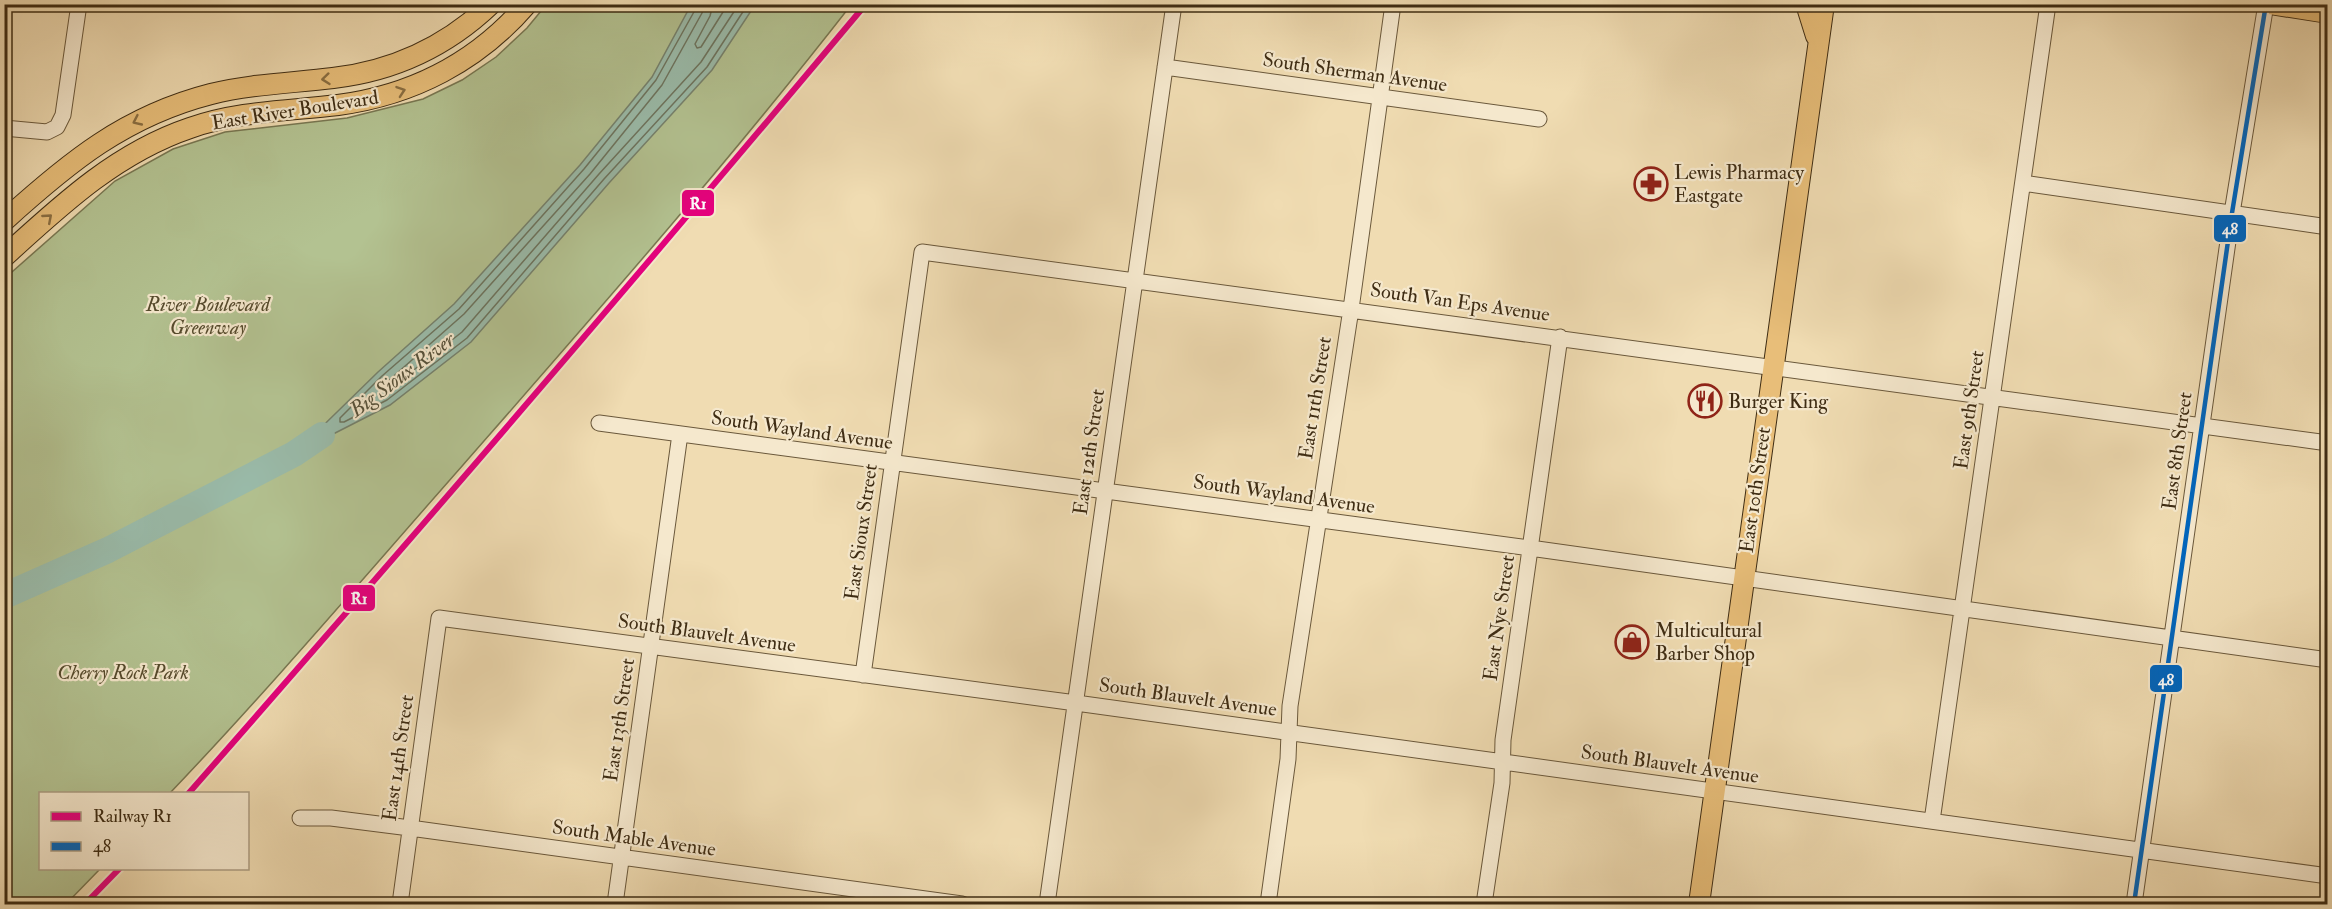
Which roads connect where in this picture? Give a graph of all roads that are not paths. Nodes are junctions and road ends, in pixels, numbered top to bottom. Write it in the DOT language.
graph roads {
  1 [pos="79,4"];
  2 [pos="491,4"];
  3 [pos="526,4"];
  4 [pos="1174,4"];
  5 [pos="1393,4"];
  6 [pos="1806,4"];
  7 [pos="1824,4"];
  8 [pos="2048,4"];
  9 [pos="2268,4"];
  10 [pos="2328,13"];
  11 [pos="1818,45"];
  12 [pos="1165,67"];
  13 [pos="1381,96"];
  14 [pos="1539,119"];
  15 [pos="4,128"];
  16 [pos="2023,183"];
  17 [pos="2232,213"];
  18 [pos="4,221"];
  19 [pos="2328,227"];
  20 [pos="922,252"];
  21 [pos="4,257"];
  22 [pos="1134,280"];
  23 [pos="1351,309"];
  24 [pos="1560,337"];
  25 [pos="1773,366"];
  26 [pos="1992,397"];
  27 [pos="599,423"];
  28 [pos="2201,426"];
  29 [pos="680,434"];
  30 [pos="2328,443"];
  31 [pos="891,464"];
  32 [pos="1105,492"];
  33 [pos="1317,520"];
  34 [pos="1530,548"];
  35 [pos="1743,579"];
  36 [pos="1962,609"];
  37 [pos="439,618"];
  38 [pos="2171,640"];
  39 [pos="650,646"];
  40 [pos="2328,660"];
  41 [pos="863,675"];
  42 [pos="1076,703"];
  43 [pos="1289,733"];
  44 [pos="1503,762"];
  45 [pos="1715,791"];
  46 [pos="300,818"];
  47 [pos="1932,821"];
  48 [pos="410,828"];
  49 [pos="2142,851"];
  50 [pos="620,858"];
  51 [pos="2328,876"];
  52 [pos="400,904"];
  53 [pos="615,904"];
  54 [pos="962,904"];
  55 [pos="1047,904"];
  56 [pos="1268,904"];
  57 [pos="1484,904"];
  58 [pos="1699,904"];
  59 [pos="2134,904"];
  1 -- 15 [label="street"];
  2 -- 18 [label="main road, East River Boulevard, one-way"];
  21 -- 3 [label="main road, East River Boulevard, one-way"];
  4 -- 12 [label="street, East 12th Street"];
  5 -- 13 [label="street, East 11th Street"];
  6 -- 11 [label="main road"];
  7 -- 11 [label="main road, East 10th Street"];
  8 -- 16 [label="street, East 9th Street"];
  9 -- 10 [label="main road"];
  9 -- 17 [label="street, East 8th Street"];
  11 -- 25 [label="main road, East 10th Street"];
  12 -- 13 [label="street, South Sherman Avenue"];
  12 -- 22 [label="street, East 12th Street"];
  13 -- 14 [label="street, South Sherman Avenue"];
  13 -- 23 [label="street, East 11th Street"];
  16 -- 17 [label="street"];
  16 -- 26 [label="street, East 9th Street"];
  17 -- 19 [label="street"];
  17 -- 28 [label="street, East 8th Street"];
  20 -- 22 [label="street, South Van Eps Avenue"];
  20 -- 31 [label="street, East Sioux Street"];
  22 -- 23 [label="street, South Van Eps Avenue"];
  22 -- 32 [label="street, East 12th Street"];
  23 -- 24 [label="street, South Van Eps Avenue"];
  23 -- 33 [label="street, East 11th Street"];
  24 -- 25 [label="street, South Van Eps Avenue"];
  24 -- 34 [label="street, East Nye Street"];
  25 -- 26 [label="street, South Van Eps Avenue"];
  25 -- 35 [label="main road, East 10th Street"];
  26 -- 28 [label="street, South Van Eps Avenue"];
  26 -- 36 [label="street, East 9th Street"];
  27 -- 29 [label="street, South Wayland Avenue"];
  28 -- 30 [label="street, South Van Eps Avenue"];
  28 -- 38 [label="street, East 8th Street"];
  29 -- 31 [label="street, South Wayland Avenue"];
  29 -- 39 [label="street, East 13th Street"];
  31 -- 32 [label="street, South Wayland Avenue"];
  31 -- 41 [label="street, East Sioux Street"];
  32 -- 33 [label="street, South Wayland Avenue"];
  32 -- 42 [label="street, East 12th Street"];
  33 -- 34 [label="street, South Wayland Avenue"];
  33 -- 43 [label="street, East 11th Street"];
  34 -- 35 [label="street, South Wayland Avenue"];
  34 -- 44 [label="street, East Nye Street"];
  35 -- 36 [label="street, South Wayland Avenue"];
  35 -- 45 [label="main road, East 10th Street"];
  36 -- 38 [label="street, South Wayland Avenue"];
  36 -- 47 [label="street, East 9th Street"];
  37 -- 39 [label="street, South Blauvelt Avenue"];
  37 -- 48 [label="street, East 14th Street"];
  38 -- 40 [label="street, South Wayland Avenue"];
  38 -- 49 [label="street, East 8th Street"];
  39 -- 41 [label="street, South Blauvelt Avenue"];
  39 -- 50 [label="street, East 13th Street"];
  41 -- 42 [label="street, South Blauvelt Avenue"];
  42 -- 43 [label="street, South Blauvelt Avenue"];
  42 -- 55 [label="street, East 12th Street"];
  43 -- 44 [label="street, South Blauvelt Avenue"];
  43 -- 56 [label="street, East 11th Street"];
  44 -- 45 [label="street, South Blauvelt Avenue"];
  44 -- 57 [label="street, East Nye Street"];
  45 -- 47 [label="street, South Blauvelt Avenue"];
  45 -- 58 [label="main road, East 10th Street"];
  46 -- 48 [label="street, South Mable Avenue"];
  47 -- 49 [label="street, South Blauvelt Avenue"];
  48 -- 50 [label="street, South Mable Avenue"];
  48 -- 52 [label="street, East 14th Street"];
  49 -- 51 [label="street, South Blauvelt Avenue"];
  49 -- 59 [label="street, East 8th Street"];
  50 -- 53 [label="street, East 13th Street"];
  50 -- 54 [label="street, South Mable Avenue"];
}
